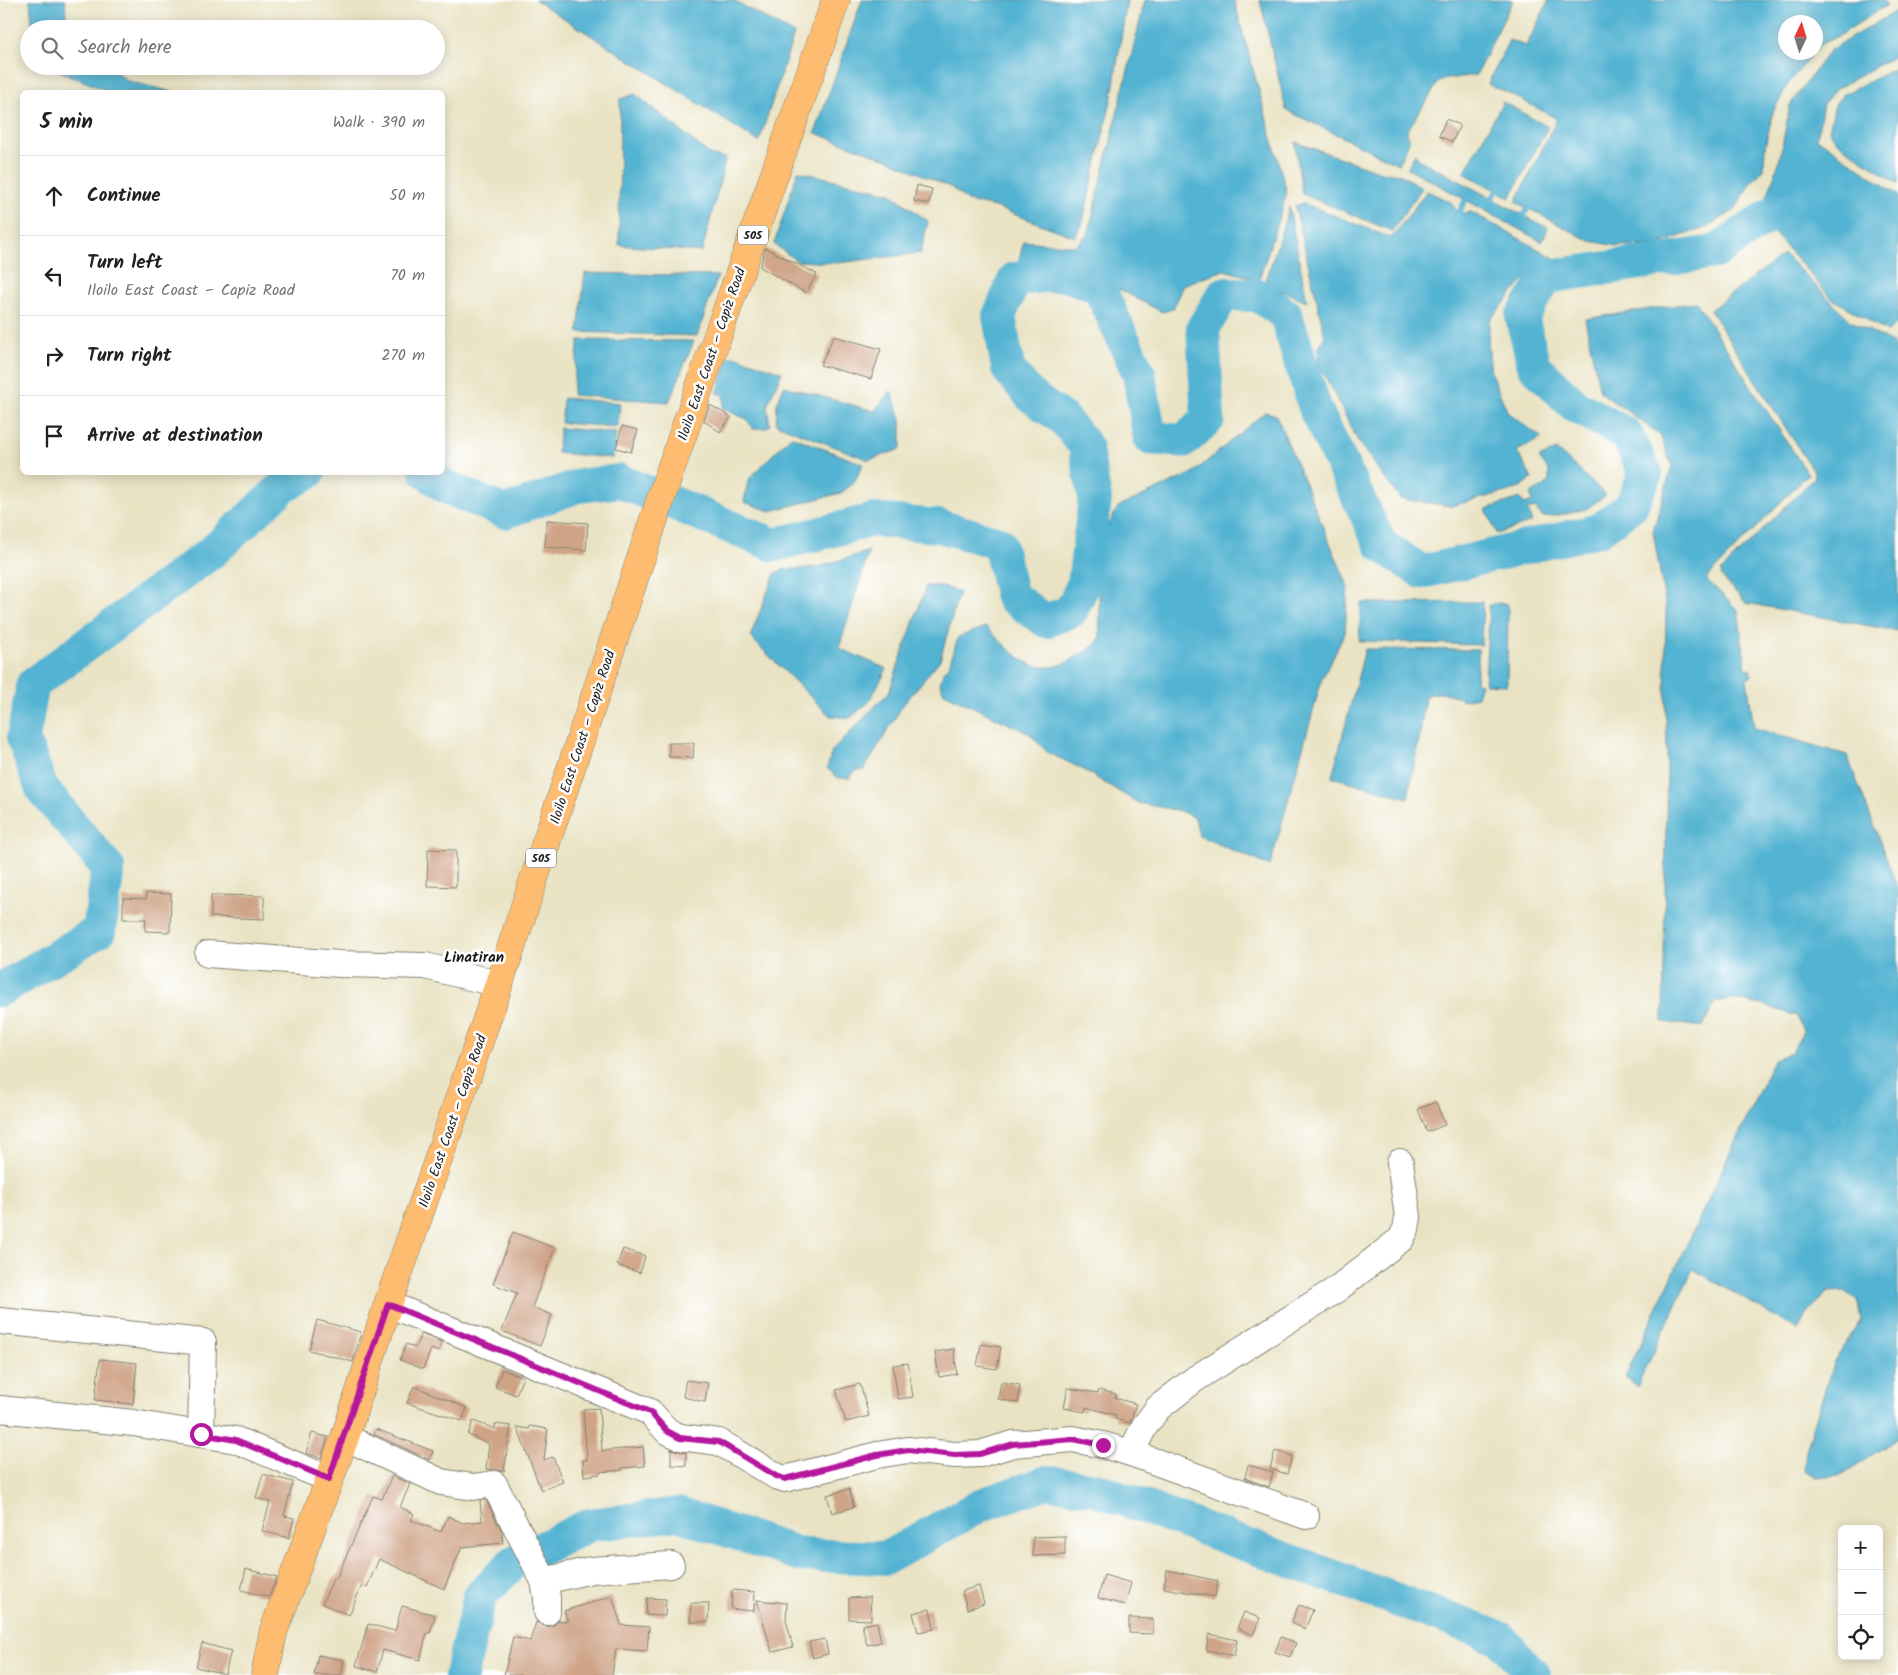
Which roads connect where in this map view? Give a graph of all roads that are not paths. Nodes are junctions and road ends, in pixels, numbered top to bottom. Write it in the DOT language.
graph roads {
  1 [pos="836,0"];
  2 [pos="208,954"];
  3 [pos="499,984"];
  4 [pos="1400,1162"];
  5 [pos="388,1304"];
  6 [pos="0,1321"];
  7 [pos="0,1409"];
  8 [pos="201,1434"];
  9 [pos="345,1437"];
  10 [pos="1131,1453"];
  11 [pos="329,1479"];
  12 [pos="1306,1516"];
  13 [pos="671,1565"];
  14 [pos="538,1571"];
  15 [pos="547,1612"];
  16 [pos="265,1675"];
  1 -- 3 [label="main road, Iloilo East Coast – Capiz Road / 505"];
  2 -- 3 [label="street"];
  3 -- 5 [label="main road, Iloilo East Coast – Capiz Road / 505"];
  4 -- 10 [label="street"];
  5 -- 9 [label="main road, Iloilo East Coast – Capiz Road / 505"];
  5 -- 10 [label="street"];
  6 -- 8 [label="street"];
  7 -- 8 [label="street"];
  8 -- 11 [label="street"];
  9 -- 11 [label="main road, Iloilo East Coast – Capiz Road / 505"];
  9 -- 14 [label="street"];
  10 -- 12 [label="street"];
  11 -- 16 [label="main road, Iloilo East Coast – Capiz Road / 505"];
  13 -- 14 [label="street"];
  14 -- 15 [label="street"];
}
